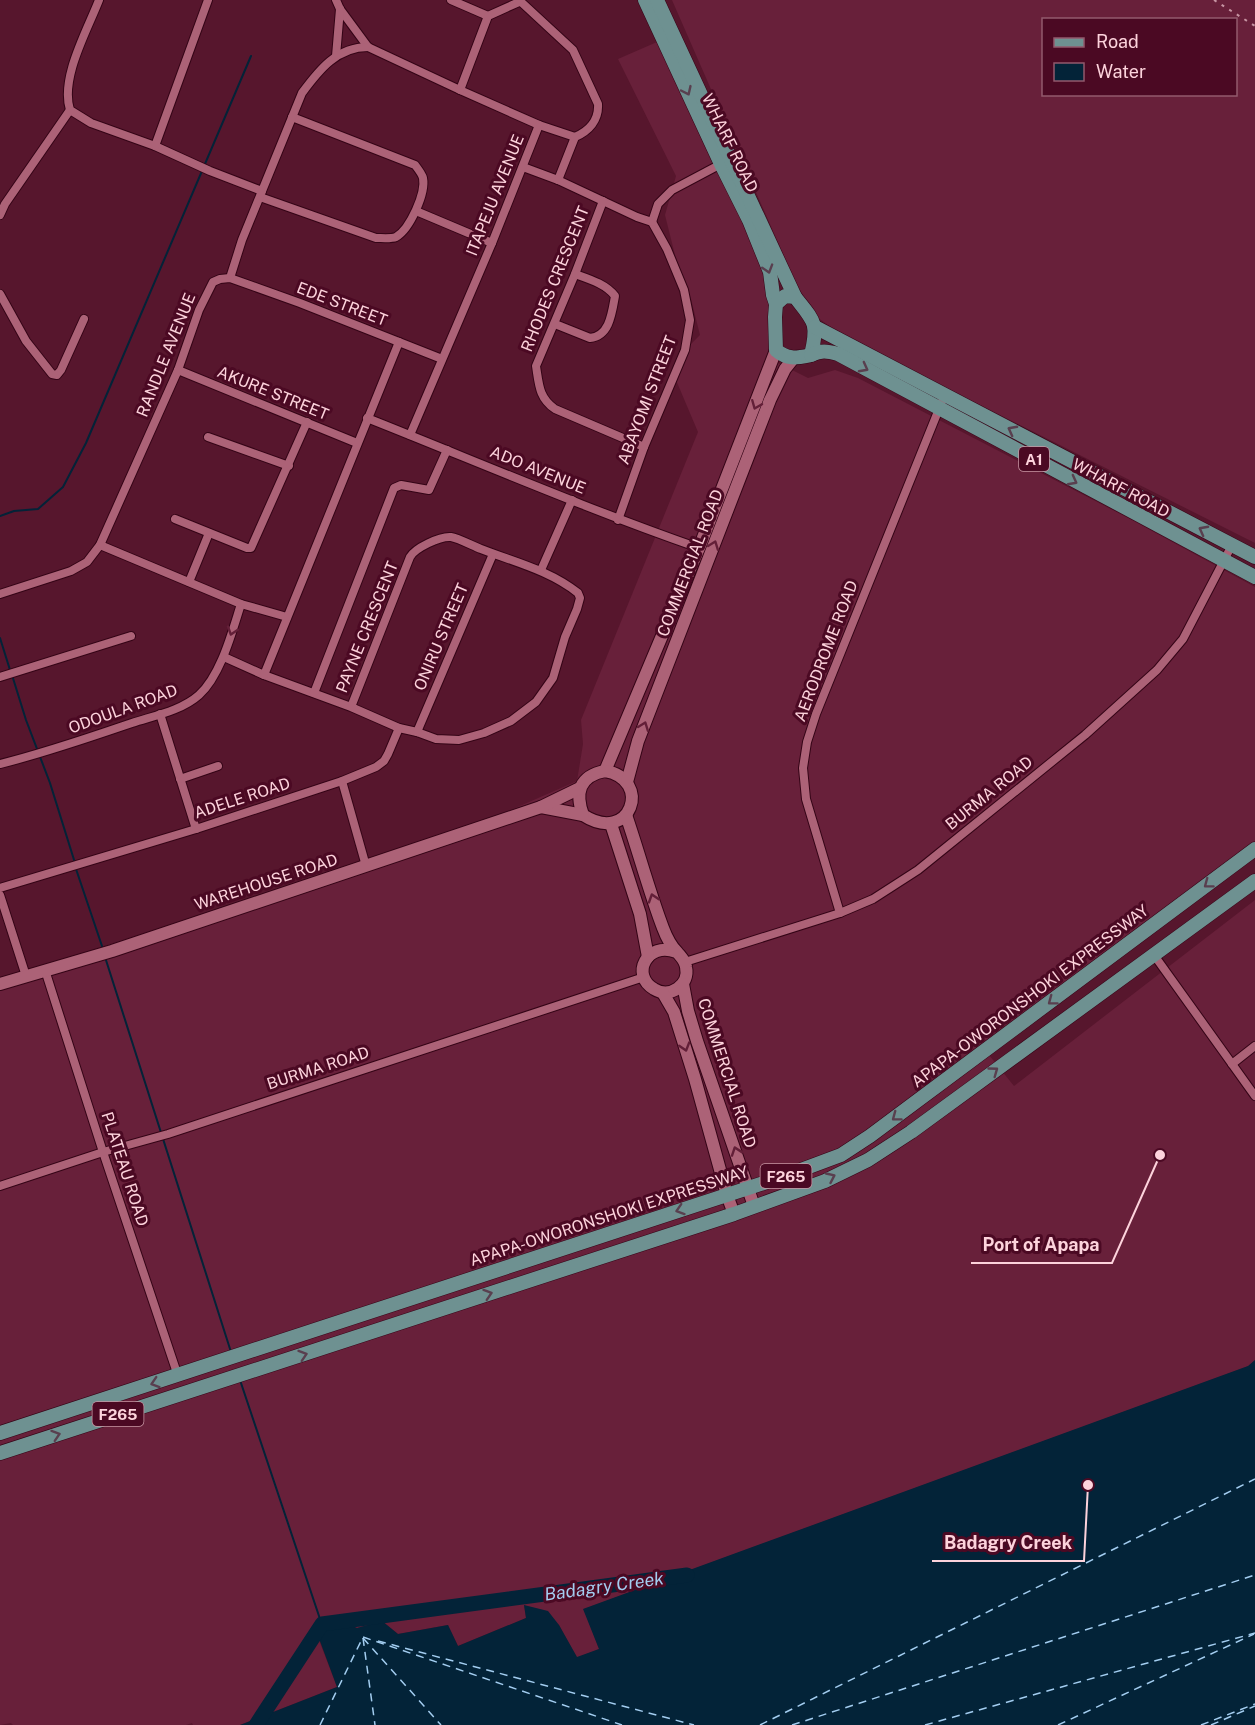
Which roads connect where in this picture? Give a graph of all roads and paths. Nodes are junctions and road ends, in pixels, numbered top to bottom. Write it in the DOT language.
graph roads {
  1 [pos="99,0"];
  2 [pos="208,0"];
  3 [pos="336,0"];
  4 [pos="451,0"];
  5 [pos="645,0"];
  6 [pos="657,0"];
  7 [pos="519,1"];
  8 [pos="340,9"];
  9 [pos="488,16"];
  10 [pos="368,47"];
  11 [pos="336,56"];
  12 [pos="460,90"];
  13 [pos="70,110"];
  14 [pos="292,117"];
  15 [pos="539,125"];
  16 [pos="575,137"];
  17 [pos="154,146"];
  18 [pos="721,164"];
  19 [pos="523,167"];
  20 [pos="558,180"];
  21 [pos="261,194"];
  22 [pos="603,201"];
  23 [pos="416,211"];
  24 [pos="0,215"];
  25 [pos="652,222"];
  26 [pos="492,243"];
  27 [pos="575,274"];
  28 [pos="230,278"];
  29 [pos="0,294"];
  30 [pos="795,297"];
  31 [pos="776,304"];
  32 [pos="84,319"];
  33 [pos="555,324"];
  34 [pos="815,327"];
  35 [pos="399,342"];
  36 [pos="776,350"];
  37 [pos="811,355"];
  38 [pos="442,359"];
  39 [pos="793,359"];
  40 [pos="178,370"];
  41 [pos="945,394"];
  42 [pos="939,408"];
  43 [pos="367,418"];
  44 [pos="307,422"];
  45 [pos="410,435"];
  46 [pos="208,437"];
  47 [pos="357,443"];
  48 [pos="644,447"];
  49 [pos="447,450"];
  50 [pos="289,466"];
  51 [pos="572,500"];
  52 [pos="175,519"];
  53 [pos="618,520"];
  54 [pos="209,533"];
  55 [pos="100,545"];
  56 [pos="1232,545"];
  57 [pos="699,548"];
  58 [pos="493,554"];
  59 [pos="1255,557"];
  60 [pos="1224,562"];
  61 [pos="541,570"];
  62 [pos="1255,578"];
  63 [pos="189,582"];
  64 [pos="0,594"];
  65 [pos="241,604"];
  66 [pos="287,617"];
  67 [pos="131,636"];
  68 [pos="224,657"];
  69 [pos="264,675"];
  70 [pos="3,676"];
  71 [pos="314,693"];
  72 [pos="351,707"];
  73 [pos="160,714"];
  74 [pos="399,728"];
  75 [pos="417,732"];
  76 [pos="0,764"];
  77 [pos="218,766"];
  78 [pos="605,771"];
  79 [pos="180,779"];
  80 [pos="342,781"];
  81 [pos="627,782"];
  82 [pos="580,788"];
  83 [pos="541,807"];
  84 [pos="583,815"];
  85 [pos="626,815"];
  86 [pos="611,824"];
  87 [pos="196,829"];
  88 [pos="1255,849"];
  89 [pos="366,866"];
  90 [pos="1255,881"];
  91 [pos="0,888"];
  92 [pos="0,895"];
  93 [pos="840,913"];
  94 [pos="676,952"];
  95 [pos="1154,956"];
  96 [pos="648,957"];
  97 [pos="685,962"];
  98 [pos="45,970"];
  99 [pos="26,976"];
  100 [pos="644,977"];
  101 [pos="0,984"];
  102 [pos="683,984"];
  103 [pos="663,993"];
  104 [pos="1255,1046"];
  105 [pos="1232,1064"];
  106 [pos="1255,1096"];
  107 [pos="103,1152"];
  108 [pos="0,1186"];
  109 [pos="749,1188"];
  110 [pos="727,1195"];
  111 [pos="754,1206"];
  112 [pos="734,1214"];
  113 [pos="177,1376"];
  114 [pos="0,1433"];
  115 [pos="0,1453"];
  1 -- 13 [label="street"];
  2 -- 17 [label="street"];
  3 -- 8 [label="street, ITAPEJU AVENUE"];
  4 -- 9 [label="street"];
  5 -- 18 [label="main road, WHARF ROAD, one-way"];
  6 -- 30 [label="main road, WHARF ROAD"];
  7 -- 9 [label="street"];
  7 -- 16 [label="street"];
  8 -- 10 [label="street, ITAPEJU AVENUE"];
  8 -- 11 [label="street"];
  9 -- 12 [label="street"];
  10 -- 11 [label="street"];
  10 -- 12 [label="street, ITAPEJU AVENUE"];
  11 -- 14 [label="street"];
  12 -- 15 [label="street, ITAPEJU AVENUE"];
  13 -- 17 [label="street"];
  13 -- 24 [label="street"];
  14 -- 21 [label="street"];
  14 -- 23 [label="street"];
  15 -- 16 [label="street"];
  15 -- 19 [label="street, ITAPEJU AVENUE"];
  16 -- 20 [label="street"];
  17 -- 21 [label="street"];
  18 -- 25 [label="street"];
  18 -- 31 [label="main road, WHARF ROAD, one-way"];
  19 -- 20 [label="street"];
  19 -- 26 [label="street, ITAPEJU AVENUE"];
  20 -- 22 [label="street"];
  21 -- 23 [label="street"];
  21 -- 28 [label="street"];
  22 -- 25 [label="street"];
  22 -- 27 [label="street, RHODES CRESCENT"];
  23 -- 26 [label="street"];
  25 -- 48 [label="street, ABAYOMI STREET"];
  26 -- 38 [label="street, ITAPEJU AVENUE"];
  27 -- 33 [label="street, RHODES CRESCENT"];
  27 -- 33 [label="street"];
  28 -- 35 [label="street, EDE STREET"];
  28 -- 40 [label="street, RANDLE AVENUE"];
  29 -- 32 [label="street"];
  30 -- 31 [label="main road"];
  30 -- 34 [label="main road"];
  31 -- 36 [label="main road"];
  33 -- 48 [label="street, RHODES CRESCENT"];
  34 -- 37 [label="main road"];
  34 -- 41 [label="main road, WHARF ROAD / A1"];
  35 -- 38 [label="street, EDE STREET"];
  35 -- 43 [label="street"];
  36 -- 39 [label="main road"];
  36 -- 57 [label="main road, COMMERCIAL ROAD, one-way"];
  37 -- 39 [label="main road"];
  37 -- 42 [label="main road, WHARF ROAD / A1, one-way"];
  38 -- 45 [label="street, ITAPEJU AVENUE"];
  81 -- 39 [label="main road, COMMERCIAL ROAD, one-way"];
  40 -- 44 [label="street, AKURE STREET"];
  40 -- 55 [label="street, RANDLE AVENUE"];
  41 -- 42 [label="street, AERODROME ROAD"];
  56 -- 41 [label="main road, WHARF ROAD / A1, one-way"];
  42 -- 60 [label="main road, WHARF ROAD / A1, one-way"];
  42 -- 93 [label="street, AERODROME ROAD"];
  43 -- 45 [label="street, ADO AVENUE"];
  43 -- 47 [label="street"];
  44 -- 47 [label="street, AKURE STREET"];
  44 -- 50 [label="street"];
  45 -- 49 [label="street, ADO AVENUE"];
  46 -- 50 [label="street"];
  47 -- 66 [label="street"];
  48 -- 53 [label="street, ABAYOMI STREET"];
  49 -- 51 [label="street, ADO AVENUE"];
  49 -- 71 [label="street"];
  50 -- 54 [label="street"];
  51 -- 53 [label="street, ADO AVENUE"];
  51 -- 61 [label="street"];
  52 -- 54 [label="street"];
  53 -- 57 [label="street, ADO AVENUE"];
  54 -- 63 [label="street"];
  55 -- 63 [label="street"];
  55 -- 64 [label="street, RANDLE AVENUE"];
  56 -- 59 [label="main road, WHARF ROAD / A1"];
  56 -- 60 [label="street, BURMA ROAD"];
  57 -- 78 [label="main road, COMMERCIAL ROAD"];
  58 -- 61 [label="street, PAYNE CRESCENT"];
  58 -- 72 [label="street, PAYNE CRESCENT"];
  58 -- 75 [label="street, ONIRU STREET"];
  60 -- 62 [label="main road, WHARF ROAD / A1"];
  60 -- 93 [label="street, BURMA ROAD"];
  61 -- 75 [label="street, PAYNE CRESCENT"];
  63 -- 65 [label="street"];
  65 -- 66 [label="street"];
  65 -- 68 [label="street, ODOULA ROAD, one-way"];
  66 -- 69 [label="street"];
  67 -- 70 [label="street"];
  68 -- 69 [label="street"];
  68 -- 73 [label="street, ODOULA ROAD"];
  69 -- 71 [label="street"];
  71 -- 72 [label="street"];
  72 -- 74 [label="street"];
  73 -- 76 [label="street, ODOULA ROAD"];
  73 -- 79 [label="street"];
  74 -- 75 [label="street"];
  74 -- 80 [label="street, ADELE ROAD"];
  77 -- 79 [label="street"];
  78 -- 81 [label="main road"];
  78 -- 82 [label="main road"];
  79 -- 87 [label="street"];
  80 -- 87 [label="street, ADELE ROAD"];
  80 -- 89 [label="street"];
  81 -- 85 [label="main road"];
  82 -- 83 [label="main road, WAREHOUSE ROAD"];
  82 -- 84 [label="main road"];
  83 -- 84 [label="main road"];
  83 -- 89 [label="main road, WAREHOUSE ROAD"];
  84 -- 86 [label="main road"];
  85 -- 86 [label="main road"];
  94 -- 85 [label="main road, one-way"];
  86 -- 96 [label="main road"];
  87 -- 91 [label="street, ADELE ROAD"];
  88 -- 109 [label="main road, APAPA-OWORONSHOKI EXPRESSWAY / F265, one-way"];
  89 -- 98 [label="main road, WAREHOUSE ROAD"];
  90 -- 95 [label="main road, F265"];
  92 -- 99 [label="street"];
  93 -- 97 [label="street, BURMA ROAD"];
  94 -- 96 [label="main road"];
  94 -- 97 [label="main road"];
  95 -- 105 [label="street"];
  111 -- 95 [label="main road, F265, one-way"];
  96 -- 100 [label="main road"];
  97 -- 102 [label="main road"];
  98 -- 99 [label="main road, WAREHOUSE ROAD"];
  98 -- 107 [label="street, PLATEAU ROAD"];
  99 -- 101 [label="main road, WAREHOUSE ROAD"];
  100 -- 103 [label="main road"];
  100 -- 107 [label="street, BURMA ROAD"];
  102 -- 103 [label="main road"];
  109 -- 102 [label="main road, COMMERCIAL ROAD, one-way"];
  103 -- 110 [label="main road, COMMERCIAL ROAD, one-way"];
  104 -- 105 [label="street"];
  105 -- 106 [label="street"];
  107 -- 108 [label="street, BURMA ROAD"];
  107 -- 113 [label="street, PLATEAU ROAD"];
  109 -- 110 [label="main road, APAPA-OWORONSHOKI EXPRESSWAY / F265"];
  109 -- 111 [label="main road, COMMERCIAL ROAD"];
  110 -- 112 [label="main road, COMMERCIAL ROAD"];
  110 -- 113 [label="main road, APAPA-OWORONSHOKI EXPRESSWAY / F265, one-way"];
  111 -- 112 [label="main road, F265"];
  115 -- 112 [label="main road, F265, one-way"];
  113 -- 114 [label="main road, APAPA-OWORONSHOKI EXPRESSWAY / F265, one-way"];
}
